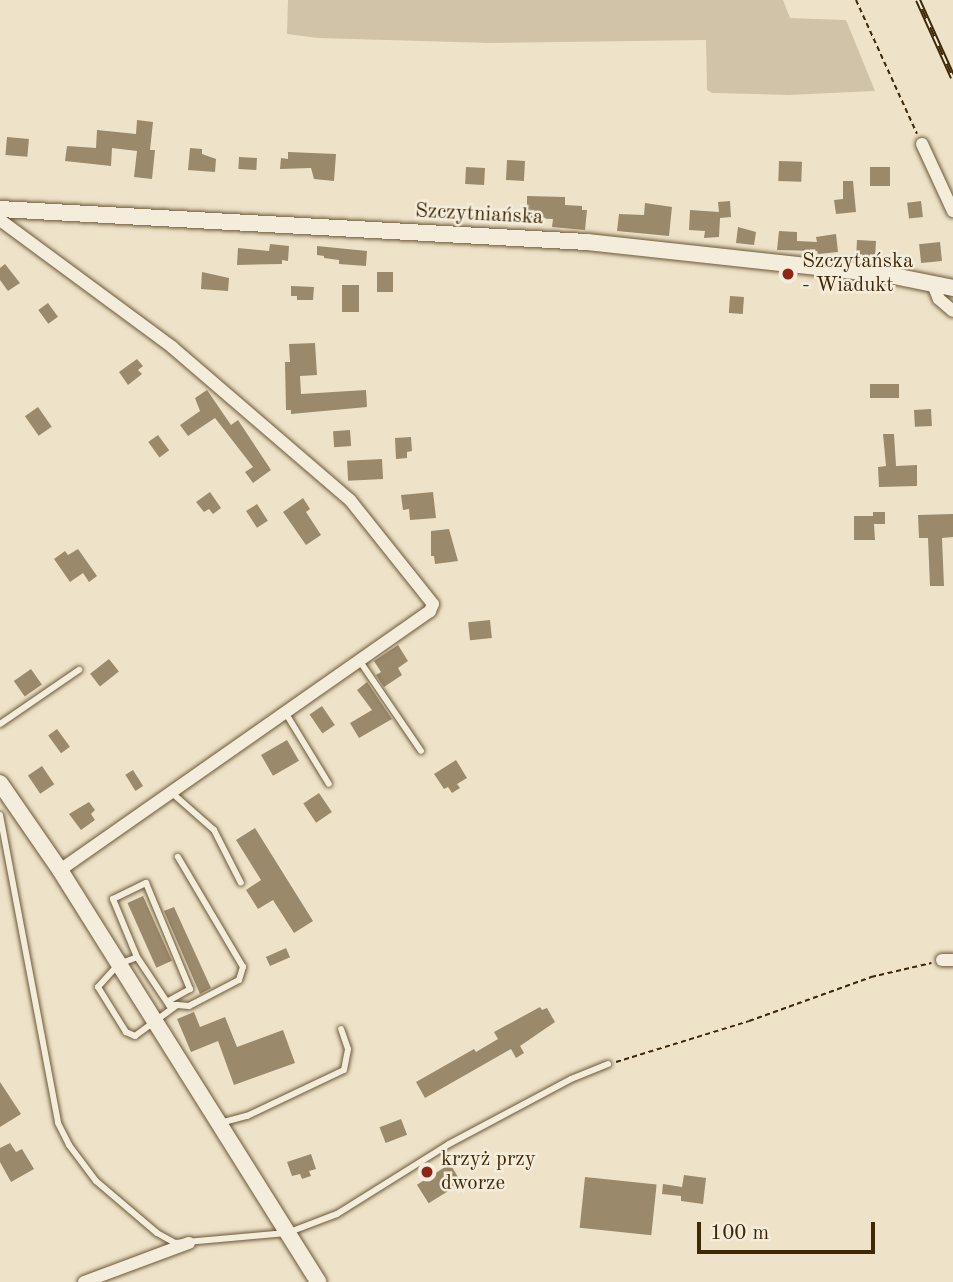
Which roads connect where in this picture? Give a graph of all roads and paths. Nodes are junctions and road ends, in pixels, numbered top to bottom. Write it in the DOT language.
graph roads {
  1 [pos="856,0"];
  2 [pos="922,144"];
  3 [pos="0,209"];
  4 [pos="953,211"];
  5 [pos="0,220"];
  6 [pos="933,282"];
  7 [pos="953,288"];
  8 [pos="953,311"];
  9 [pos="359,660"];
  10 [pos="79,670"];
  11 [pos="285,712"];
  12 [pos="0,724"];
  13 [pos="421,751"];
  14 [pos="0,783"];
  15 [pos="328,784"];
  16 [pos="171,791"];
  17 [pos="0,815"];
  18 [pos="178,857"];
  19 [pos="60,870"];
  20 [pos="241,883"];
  21 [pos="137,957"];
  22 [pos="948,960"];
  23 [pos="119,964"];
  24 [pos="167,1002"];
  25 [pos="177,1005"];
  26 [pos="156,1023"];
  27 [pos="341,1029"];
  28 [pos="608,1064"];
  29 [pos="219,1123"];
  30 [pos="287,1233"];
  31 [pos="189,1243"];
  32 [pos="84,1282"];
  33 [pos="318,1282"];
  1 -- 2 [label="path"];
  2 -- 4 [label="street"];
  3 -- 6 [label="street, Szczytniańska"];
  5 -- 9 [label="street"];
  6 -- 7 [label="street, Szczytniańska"];
  6 -- 8 [label="street"];
  9 -- 11 [label="street"];
  9 -- 13 [label="lane"];
  10 -- 12 [label="lane"];
  11 -- 15 [label="lane"];
  11 -- 16 [label="street"];
  14 -- 19 [label="street"];
  16 -- 19 [label="street"];
  16 -- 20 [label="lane"];
  17 -- 31 [label="lane"];
  18 -- 25 [label="lane"];
  19 -- 23 [label="street"];
  21 -- 23 [label="lane"];
  21 -- 24 [label="lane"];
  21 -- 24 [label="lane"];
  22 -- 28 [label="path"];
  23 -- 26 [label="street"];
  23 -- 26 [label="lane"];
  24 -- 25 [label="lane"];
  25 -- 26 [label="lane"];
  26 -- 29 [label="street"];
  27 -- 29 [label="lane"];
  28 -- 30 [label="lane"];
  29 -- 30 [label="street"];
  30 -- 31 [label="lane"];
  30 -- 33 [label="street"];
  31 -- 32 [label="street"];
}
